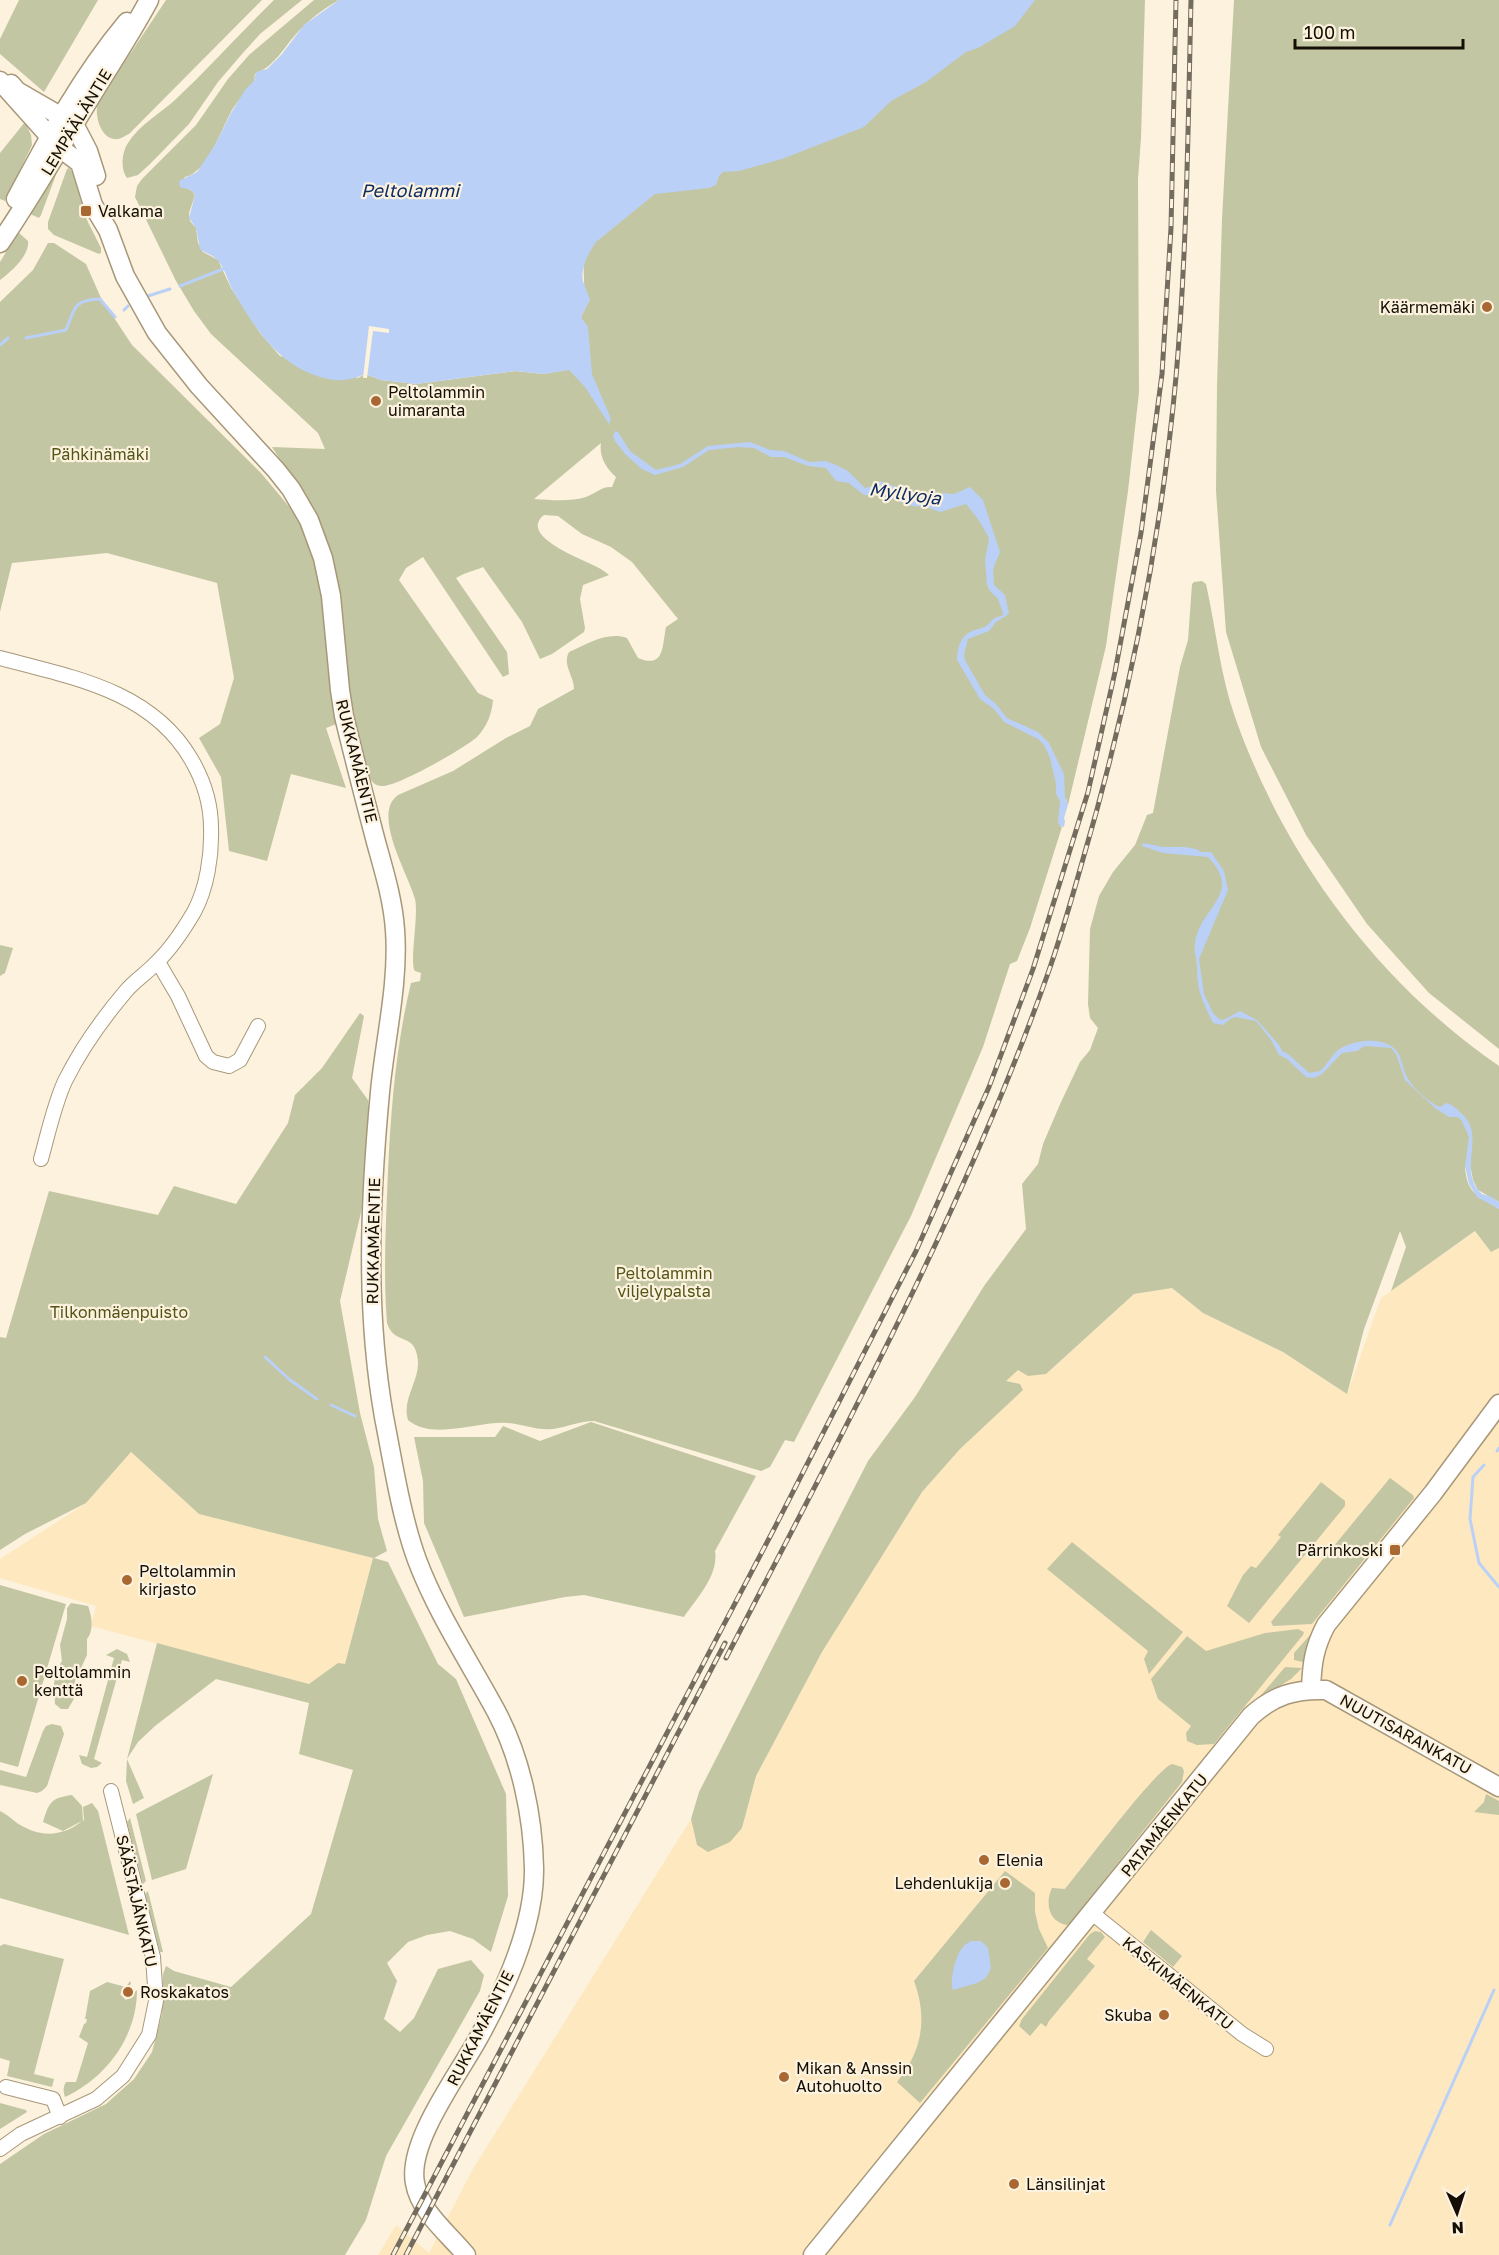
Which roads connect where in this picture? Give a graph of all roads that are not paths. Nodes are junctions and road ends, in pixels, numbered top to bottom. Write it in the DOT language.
graph roads {
  1 [pos="147,0"];
  2 [pos="0,76"];
  3 [pos="0,81"];
  4 [pos="67,120"];
  5 [pos="54,142"];
  6 [pos="0,228"];
  7 [pos="108,230"];
  8 [pos="0,243"];
  9 [pos="0,658"];
  10 [pos="158,962"];
  11 [pos="258,1026"];
  12 [pos="40,1159"];
  13 [pos="1499,1404"];
  14 [pos="1311,1689"];
  15 [pos="1499,1787"];
  16 [pos="111,1791"];
  17 [pos="1092,1913"];
  18 [pos="1266,2049"];
  19 [pos="6,2087"];
  20 [pos="60,2116"];
  21 [pos="0,2149"];
  22 [pos="466,2255"];
  23 [pos="813,2255"];
  1 -- 4 [label="main road, LEMPÄÄLÄNTIE"];
  2 -- 4 [label="main road"];
  3 -- 5 [label="main road, RUKKAMÄENTIE"];
  4 -- 5 [label="main road, LEMPÄÄLÄNTIE"];
  4 -- 7 [label="main road, RUKKAMÄENTIE"];
  5 -- 6 [label="main road, LEMPÄÄLÄNTIE"];
  5 -- 7 [label="main road, RUKKAMÄENTIE"];
  5 -- 8 [label="main road, LEMPÄÄLÄNTIE"];
  7 -- 22 [label="main road, RUKKAMÄENTIE"];
  9 -- 10 [label="street"];
  10 -- 11 [label="street"];
  10 -- 12 [label="street"];
  13 -- 14 [label="main road"];
  14 -- 15 [label="main road, NUUTISARANKATU"];
  14 -- 17 [label="main road, PATAMÄENKATU"];
  16 -- 20 [label="street, SÄÄSTÄJÄNKATU"];
  17 -- 18 [label="street, KASKIMÄENKATU"];
  17 -- 23 [label="main road, PATAMÄENKATU"];
  19 -- 20 [label="street"];
  20 -- 21 [label="street, SÄÄSTÄJÄNKATU"];
}
